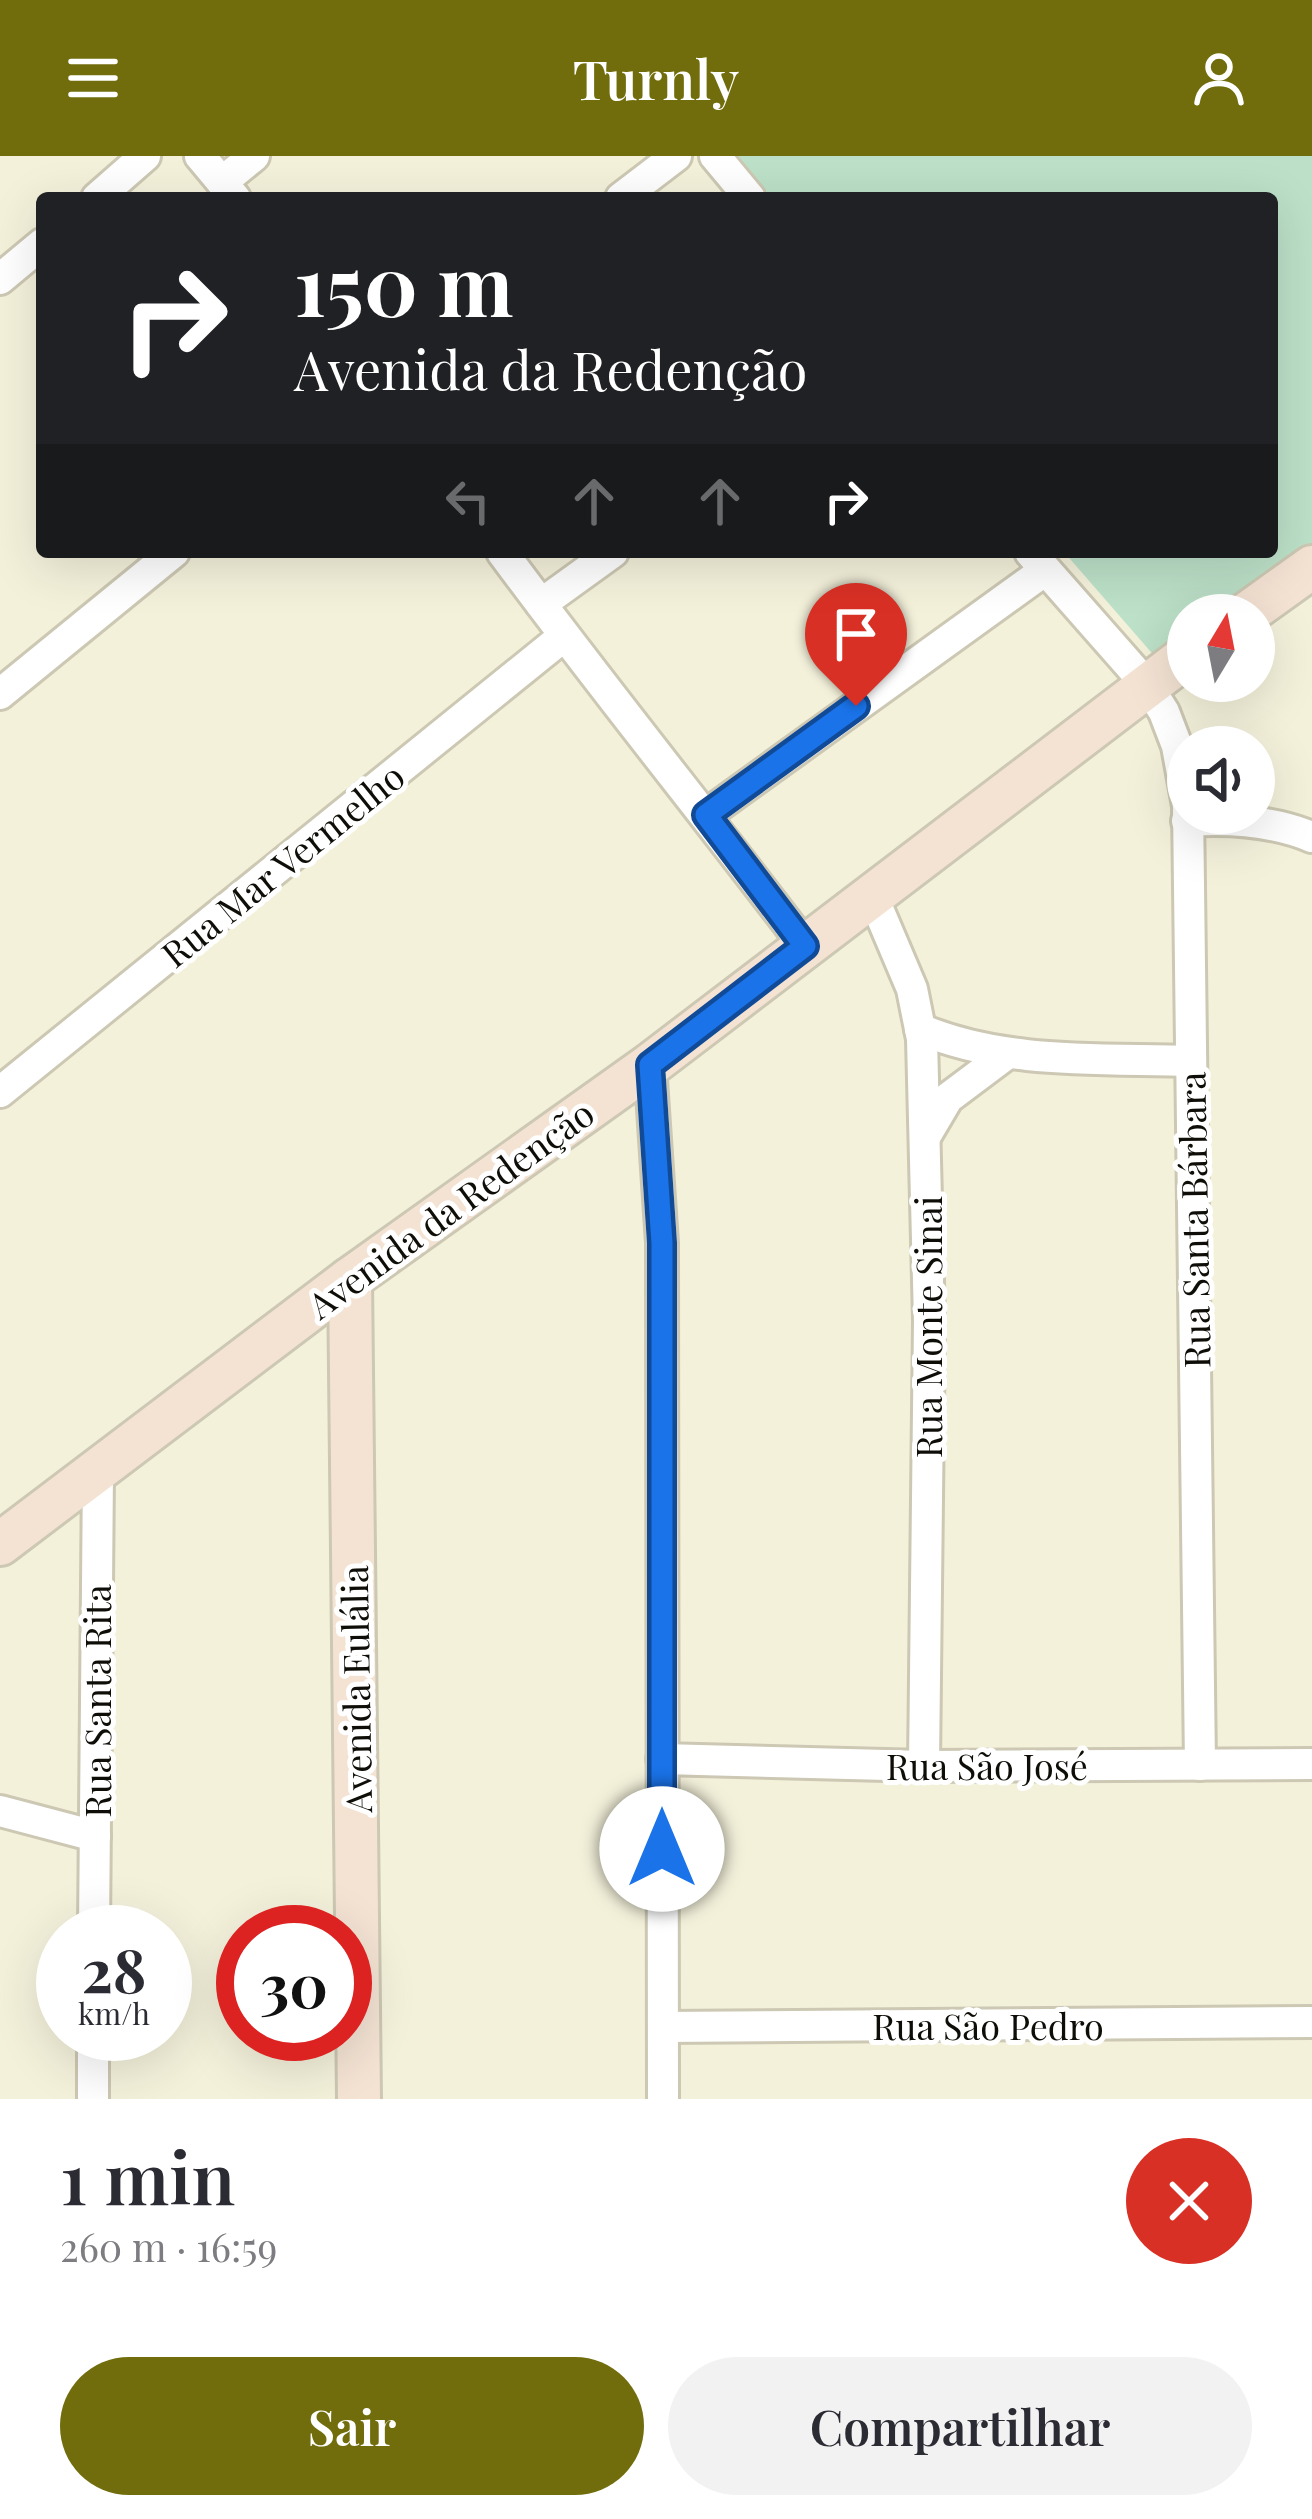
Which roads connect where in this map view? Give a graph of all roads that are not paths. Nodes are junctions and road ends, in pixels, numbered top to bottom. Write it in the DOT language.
graph roads {
  1 [pos="145,156"];
  2 [pos="200,156"];
  3 [pos="254,156"];
  4 [pos="676,156"];
  5 [pos="715,156"];
  6 [pos="229,190"];
  7 [pos="104,192"];
  8 [pos="629,192"];
  9 [pos="745,192"];
  10 [pos="36,249"];
  11 [pos="0,279"];
  12 [pos="167,558"];
  13 [pos="506,558"];
  14 [pos="605,558"];
  15 [pos="1037,561"];
  16 [pos="1312,567"];
  17 [pos="1274,594"];
  18 [pos="541,604"];
  19 [pos="564,636"];
  20 [pos="1167,670"];
  21 [pos="1147,685"];
  22 [pos="0,694"];
  23 [pos="1169,726"];
  24 [pos="706,815"];
  25 [pos="1275,826"];
  26 [pos="1187,834"];
  27 [pos="1312,837"];
  28 [pos="873,897"];
  29 [pos="805,946"];
  30 [pos="920,1029"];
  31 [pos="1008,1053"];
  32 [pos="1191,1061"];
  33 [pos="650,1065"];
  34 [pos="0,1092"];
  35 [pos="926,1137"];
  36 [pos="350,1279"];
  37 [pos="98,1470"];
  38 [pos="0,1544"];
  39 [pos="662,1759"];
  40 [pos="1312,1764"];
  41 [pos="1200,1765"];
  42 [pos="924,1766"];
  43 [pos="0,1810"];
  44 [pos="95,1836"];
  45 [pos="94,1905"];
  46 [pos="1312,2022"];
  47 [pos="663,2027"];
  48 [pos="93,2061"];
  49 [pos="93,2099"];
  50 [pos="359,2099"];
  51 [pos="663,2099"];
  1 -- 7 [label="street"];
  2 -- 6 [label="street"];
  3 -- 6 [label="street"];
  4 -- 8 [label="street"];
  5 -- 9 [label="street"];
  10 -- 11 [label="street"];
  12 -- 22 [label="street"];
  13 -- 18 [label="street"];
  14 -- 18 [label="street"];
  15 -- 21 [label="street, Rua Santa Bárbara"];
  15 -- 24 [label="street"];
  16 -- 17 [label="street"];
  18 -- 19 [label="street"];
  19 -- 24 [label="street"];
  19 -- 34 [label="street, Rua Mar Vermelho"];
  20 -- 21 [label="street, Avenida da Redenção"];
  21 -- 23 [label="street, Rua Santa Bárbara"];
  21 -- 28 [label="street, Avenida da Redenção"];
  24 -- 29 [label="street"];
  25 -- 27 [label="street"];
  26 -- 32 [label="street, Rua Santa Bárbara"];
  28 -- 29 [label="street, Avenida da Redenção"];
  28 -- 30 [label="street, Rua Monte Sinai"];
  29 -- 33 [label="street, Avenida da Redenção"];
  30 -- 31 [label="street"];
  30 -- 35 [label="street, Rua Monte Sinai"];
  31 -- 32 [label="street"];
  31 -- 35 [label="street"];
  32 -- 41 [label="street, Rua Santa Bárbara"];
  33 -- 36 [label="street, Avenida da Redenção"];
  33 -- 39 [label="street"];
  35 -- 42 [label="street, Rua Monte Sinai"];
  36 -- 37 [label="street, Avenida da Redenção"];
  36 -- 50 [label="street, Avenida Eulália"];
  37 -- 38 [label="street, Avenida da Redenção"];
  37 -- 44 [label="street, Rua Santa Rita"];
  39 -- 42 [label="street, Rua São José"];
  39 -- 47 [label="street"];
  40 -- 41 [label="street, Rua São José"];
  41 -- 42 [label="street, Rua São José"];
  43 -- 44 [label="street"];
  44 -- 45 [label="street, Rua Santa Rita"];
  46 -- 47 [label="street, Rua São Pedro"];
  47 -- 51 [label="street"];
  48 -- 49 [label="street"];
}
